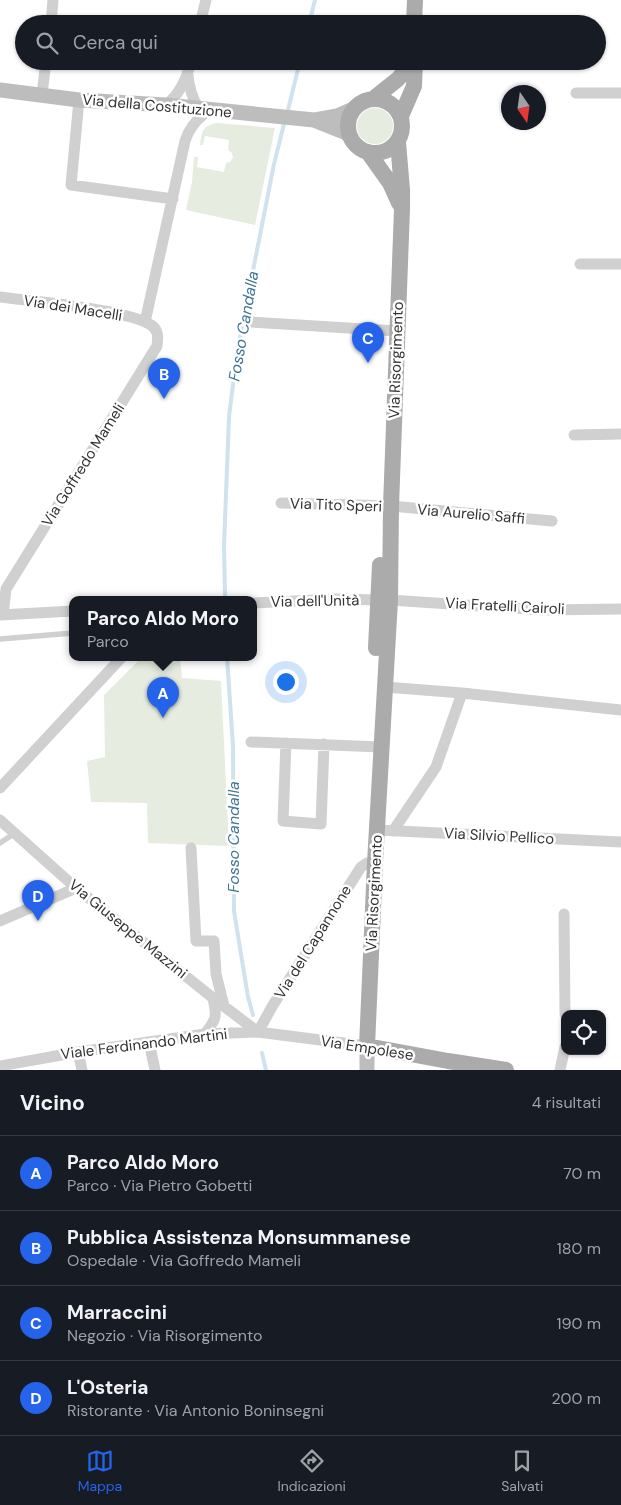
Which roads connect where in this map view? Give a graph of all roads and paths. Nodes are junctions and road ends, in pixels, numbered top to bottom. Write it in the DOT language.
graph roads {
  1 [pos="53,0"];
  2 [pos="206,0"];
  3 [pos="415,0"];
  4 [pos="52,15"];
  5 [pos="202,15"];
  6 [pos="414,15"];
  7 [pos="45,70"];
  8 [pos="189,70"];
  9 [pos="404,70"];
  10 [pos="415,70"];
  11 [pos="188,75"];
  12 [pos="0,90"];
  13 [pos="576,93"];
  14 [pos="621,93"];
  15 [pos="42,94"];
  16 [pos="373,99"];
  17 [pos="79,100"];
  18 [pos="118,103"];
  19 [pos="166,106"];
  20 [pos="355,108"];
  21 [pos="201,112"];
  22 [pos="401,116"];
  23 [pos="314,120"];
  24 [pos="349,134"];
  25 [pos="398,142"];
  26 [pos="368,152"];
  27 [pos="173,200"];
  28 [pos="402,210"];
  29 [pos="580,264"];
  30 [pos="621,264"];
  31 [pos="0,297"];
  32 [pos="145,322"];
  33 [pos="251,322"];
  34 [pos="397,331"];
  35 [pos="621,434"];
  36 [pos="574,435"];
  37 [pos="281,503"];
  38 [pos="390,514"];
  39 [pos="552,521"];
  40 [pos="384,600"];
  41 [pos="257,603"];
  42 [pos="621,609"];
  43 [pos="69,611"];
  44 [pos="1,615"];
  45 [pos="69,633"];
  46 [pos="0,639"];
  47 [pos="118,661"];
  48 [pos="385,687"];
  49 [pos="462,693"];
  50 [pos="621,710"];
  51 [pos="383,722"];
  52 [pos="251,742"];
  53 [pos="286,743"];
  54 [pos="324,744"];
  55 [pos="382,744"];
  56 [pos="0,788"];
  57 [pos="6,828"];
  58 [pos="385,830"];
  59 [pos="621,842"];
  60 [pos="0,843"];
  61 [pos="190,848"];
  62 [pos="375,863"];
  63 [pos="76,888"];
  64 [pos="564,914"];
  65 [pos="0,921"];
  66 [pos="213,998"];
  67 [pos="224,1006"];
  68 [pos="565,1010"];
  69 [pos="258,1032"];
  70 [pos="205,1034"];
  71 [pos="149,1042"];
  72 [pos="367,1046"];
  73 [pos="78,1052"];
  74 [pos="563,1055"];
  75 [pos="0,1066"];
  76 [pos="448,1066"];
  77 [pos="82,1070"];
  78 [pos="155,1070"];
  79 [pos="367,1070"];
  80 [pos="506,1070"];
  81 [pos="560,1070"];
  1 -- 4 [label="street"];
  2 -- 5 [label="street"];
  3 -- 6 [label="main road"];
  7 -- 15 [label="street"];
  8 -- 11 [label="street"];
  9 -- 16 [label="main road"];
  10 -- 22 [label="main road, Via Risorgimento"];
  11 -- 19 [label="street"];
  11 -- 21 [label="street"];
  12 -- 15 [label="street, Via della Costituzione"];
  13 -- 14 [label="street"];
  15 -- 17 [label="street, Via della Costituzione"];
  16 -- 20 [label="main road"];
  16 -- 22 [label="main road"];
  17 -- 18 [label="street, Via della Costituzione"];
  17 -- 27 [label="street"];
  18 -- 19 [label="street, Via della Costituzione"];
  18 -- 21 [label="street"];
  19 -- 21 [label="street, Via della Costituzione"];
  20 -- 23 [label="street, Via della Costituzione"];
  20 -- 24 [label="main road"];
  21 -- 23 [label="street, Via della Costituzione"];
  21 -- 27 [label="street"];
  22 -- 25 [label="main road, Via Risorgimento"];
  23 -- 24 [label="street, Via della Costituzione"];
  24 -- 26 [label="main road, Via Risorgimento"];
  25 -- 26 [label="main road"];
  25 -- 28 [label="main road, Via Risorgimento"];
  26 -- 28 [label="main road, Via Risorgimento"];
  27 -- 32 [label="street"];
  28 -- 34 [label="main road, Via Risorgimento"];
  29 -- 30 [label="street"];
  31 -- 32 [label="street, Via dei Macelli"];
  32 -- 44 [label="street, Via Goffredo Mameli"];
  33 -- 34 [label="street"];
  34 -- 38 [label="main road, Via Risorgimento"];
  35 -- 36 [label="street"];
  37 -- 38 [label="street, Via Tito Speri"];
  38 -- 39 [label="street, Via Aurelio Saffi"];
  38 -- 40 [label="main road, Via Risorgimento"];
  40 -- 41 [label="street, Via dell'Unità"];
  40 -- 42 [label="street, Via Fratelli Cairoli"];
  40 -- 48 [label="main road, Via Risorgimento"];
  40 -- 51 [label="main road"];
  40 -- 55 [label="main road, Via Risorgimento"];
  43 -- 44 [label="street"];
  45 -- 46 [label="lane"];
  47 -- 56 [label="street"];
  48 -- 49 [label="street"];
  48 -- 51 [label="main road, Via Risorgimento"];
  49 -- 50 [label="street"];
  49 -- 58 [label="street"];
  51 -- 55 [label="main road, Via Risorgimento"];
  52 -- 53 [label="street"];
  53 -- 54 [label="street"];
  53 -- 54 [label="street"];
  54 -- 55 [label="street"];
  55 -- 58 [label="main road, Via Risorgimento"];
  57 -- 60 [label="lane"];
  57 -- 63 [label="street, Via Giuseppe Mazzini"];
  58 -- 59 [label="street, Via Silvio Pellico"];
  58 -- 62 [label="main road, Via Risorgimento"];
  61 -- 67 [label="street"];
  62 -- 69 [label="street, Via del Capannone"];
  62 -- 72 [label="main road, Via Risorgimento"];
  63 -- 65 [label="street"];
  63 -- 66 [label="street, Via Giuseppe Mazzini"];
  64 -- 68 [label="street"];
  66 -- 67 [label="street, Via Giuseppe Mazzini"];
  66 -- 70 [label="street"];
  67 -- 69 [label="street, Via Giuseppe Mazzini"];
  69 -- 70 [label="street, Viale Ferdinando Martini"];
  69 -- 72 [label="street, Via Empolese"];
  70 -- 71 [label="street, Viale Ferdinando Martini"];
  71 -- 73 [label="street, Viale Ferdinando Martini"];
  71 -- 78 [label="street"];
  72 -- 76 [label="main road, Via Empolese"];
  72 -- 79 [label="street"];
  73 -- 75 [label="street, Viale Ferdinando Martini"];
  73 -- 77 [label="street"];
  74 -- 81 [label="street"];
  76 -- 80 [label="main road, Via Empolese"];
}
